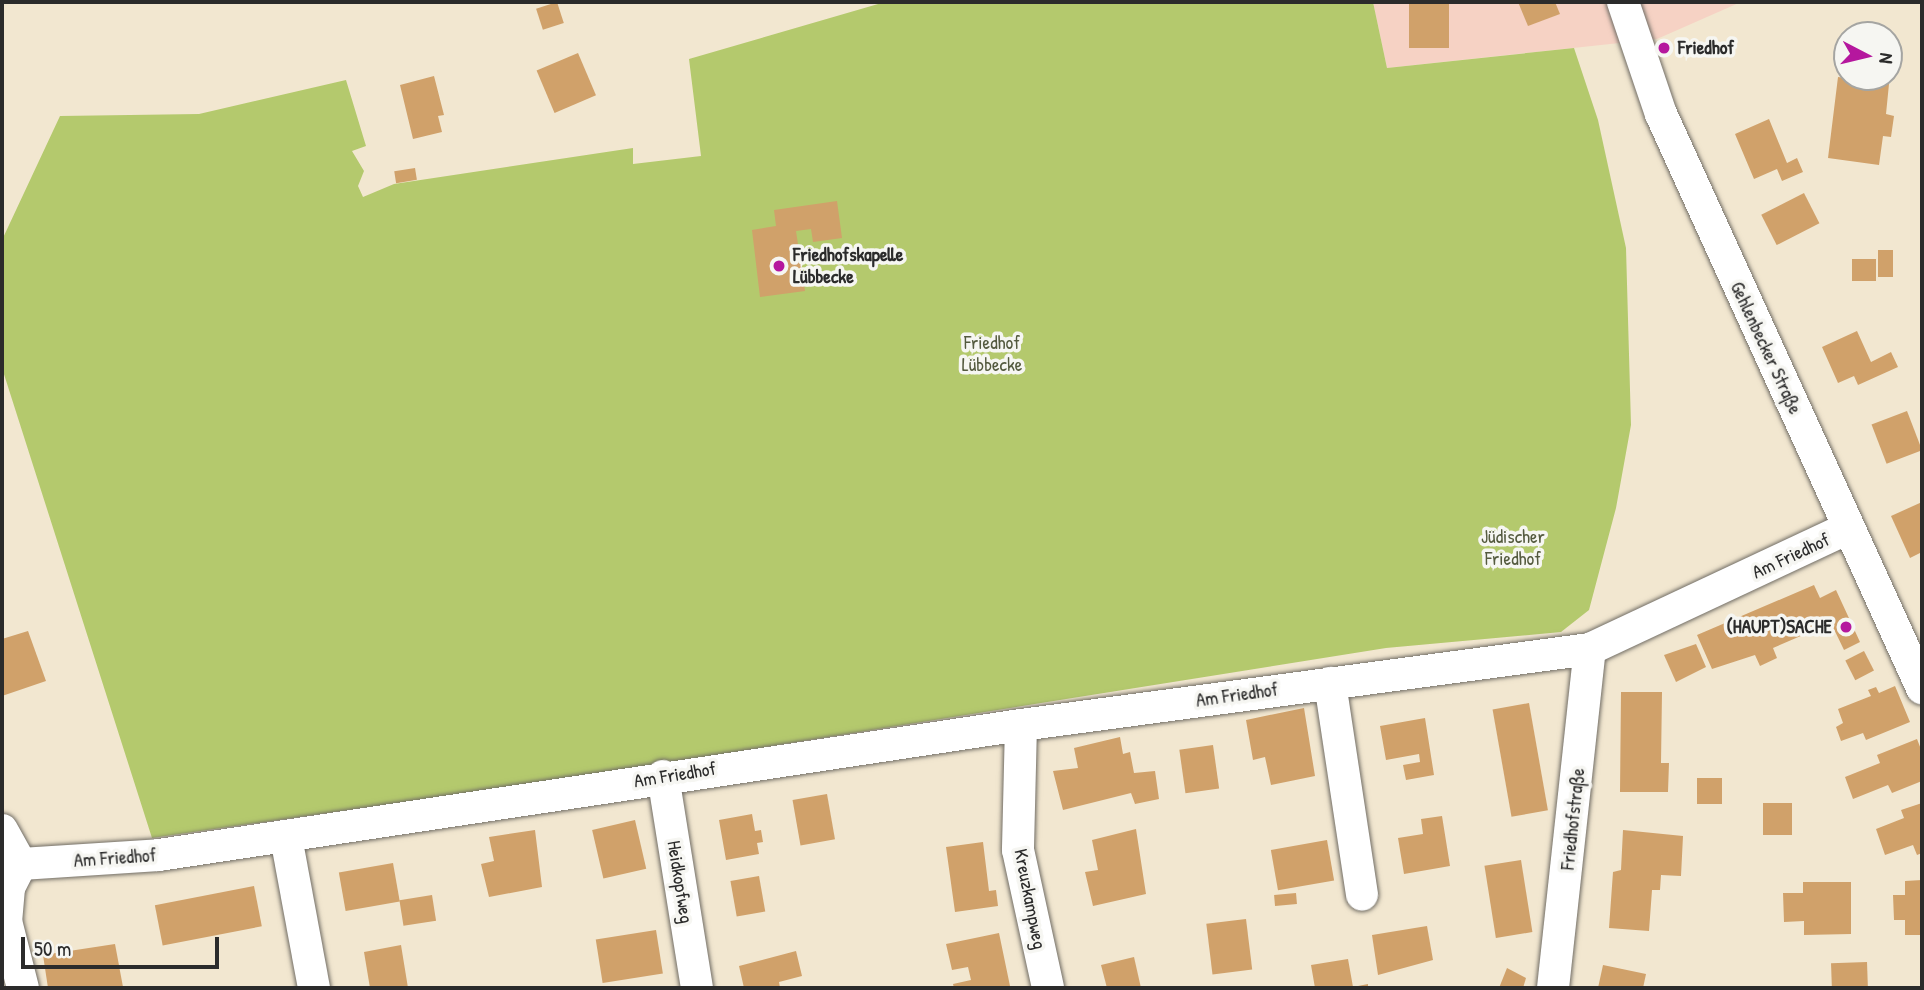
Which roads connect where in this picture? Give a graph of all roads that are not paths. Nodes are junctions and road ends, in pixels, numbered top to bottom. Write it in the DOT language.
graph roads {
  1 [pos="1623,2"];
  2 [pos="1848,528"];
  3 [pos="1590,649"];
  4 [pos="1330,683"];
  5 [pos="1922,688"];
  6 [pos="1021,725"];
  7 [pos="663,776"];
  8 [pos="2,830"];
  9 [pos="286,837"];
  10 [pos="21,864"];
  11 [pos="1362,895"];
  12 [pos="23,988"];
  13 [pos="314,988"];
  14 [pos="697,988"];
  15 [pos="1048,988"];
  16 [pos="1552,988"];
  1 -- 2 [label="street, Gehlenbecker Straße"];
  2 -- 3 [label="street, Am Friedhof"];
  2 -- 5 [label="street, Gehlenbecker Straße"];
  3 -- 4 [label="street, Am Friedhof"];
  3 -- 16 [label="street, Friedhofstraße"];
  4 -- 6 [label="street, Am Friedhof"];
  4 -- 11 [label="street"];
  6 -- 7 [label="street, Am Friedhof"];
  6 -- 15 [label="street, Kreuzkampweg"];
  7 -- 9 [label="street, Am Friedhof"];
  7 -- 14 [label="street, Heidkopfweg"];
  8 -- 10 [label="street"];
  9 -- 10 [label="street, Am Friedhof"];
  9 -- 13 [label="street"];
  10 -- 12 [label="street"];
}
